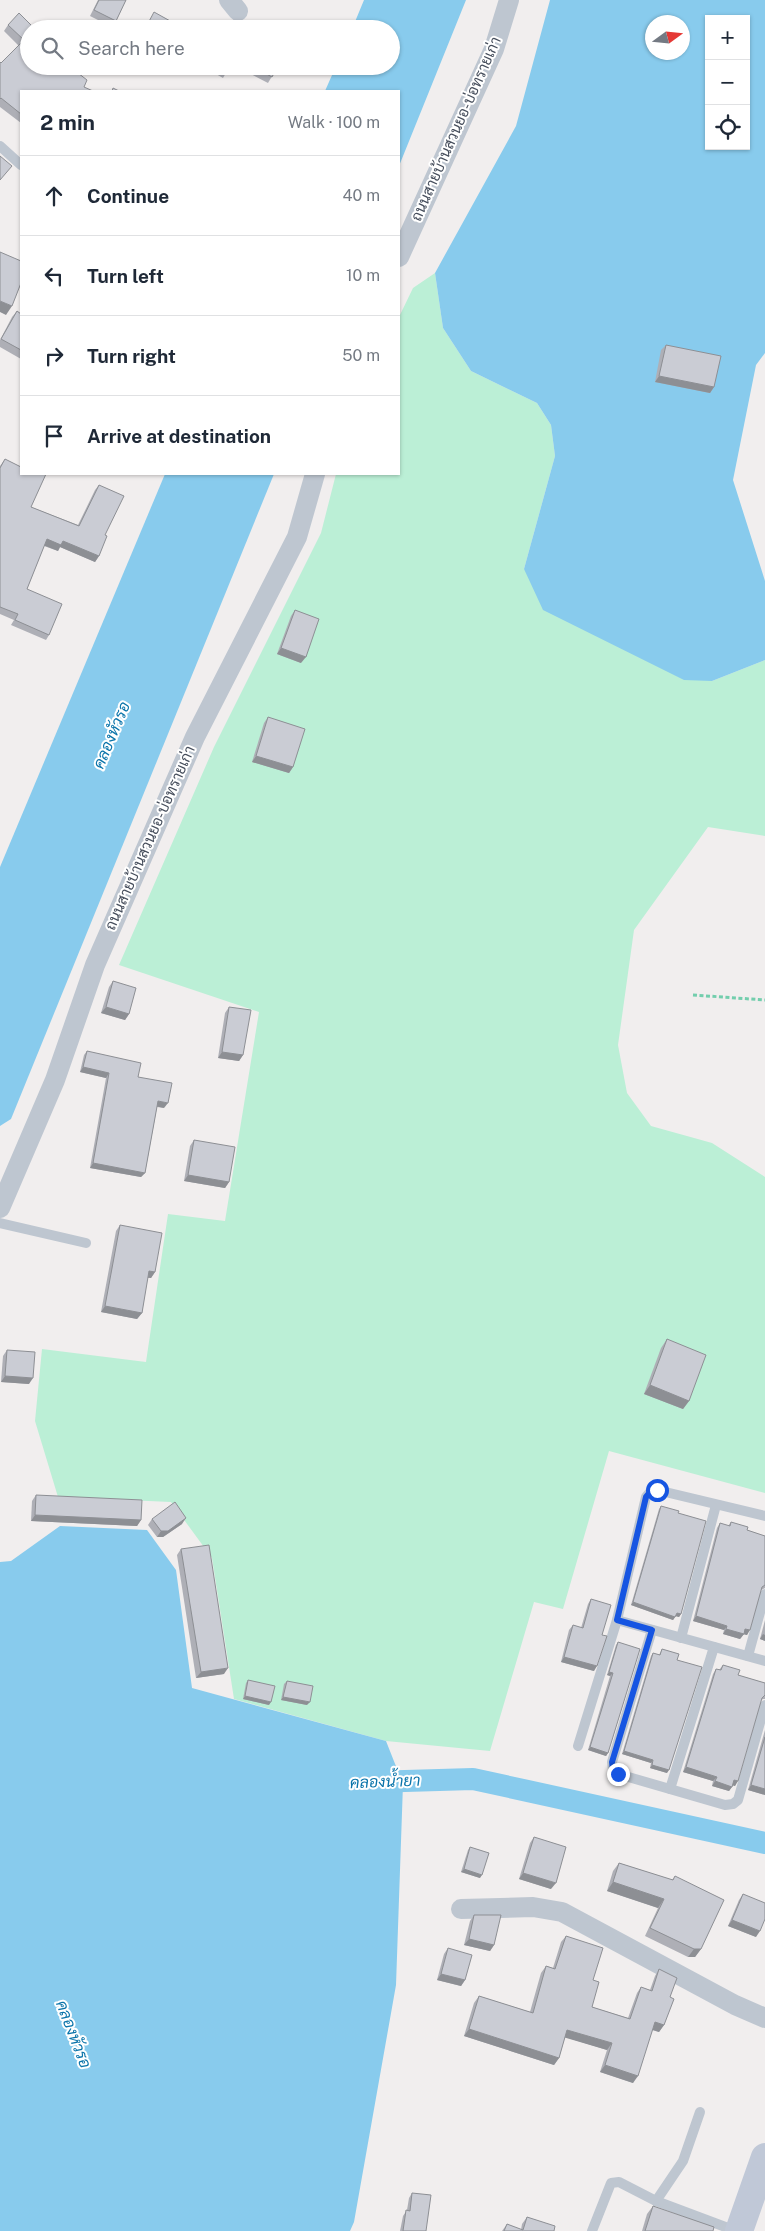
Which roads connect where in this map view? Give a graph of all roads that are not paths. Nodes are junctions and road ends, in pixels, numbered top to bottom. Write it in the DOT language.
graph roads {
  1 [pos="509,0"];
  2 [pos="0,146"];
  3 [pos="20,164"];
  4 [pos="400,255"];
  5 [pos="315,475"];
  6 [pos="0,1208"];
  7 [pos="0,1223"];
  8 [pos="86,1243"];
  9 [pos="716,1505"];
  10 [pos="765,1516"];
  11 [pos="765,1594"];
  12 [pos="617,1620"];
  13 [pos="652,1630"];
  14 [pos="681,1638"];
  15 [pos="714,1647"];
  16 [pos="748,1656"];
  17 [pos="765,1661"];
  18 [pos="765,1705"];
  19 [pos="578,1746"];
  20 [pos="670,1789"];
  21 [pos="461,1909"];
  22 [pos="765,2018"];
  23 [pos="700,2112"];
  24 [pos="765,2157"];
  25 [pos="656,2201"];
  26 [pos="592,2231"];
  27 [pos="738,2231"];
  1 -- 4 [label="street, ถนนสายบ้านสวนยอ-บ่อทรายเก่า"];
  2 -- 3 [label="lane"];
  5 -- 6 [label="street, ถนนสายบ้านสวนยอ-บ่อทรายเก่า"];
  7 -- 8 [label="lane"];
  9 -- 10 [label="lane"];
  9 -- 12 [label="lane"];
  9 -- 14 [label="lane"];
  11 -- 16 [label="lane"];
  12 -- 13 [label="lane"];
  12 -- 19 [label="lane"];
  13 -- 14 [label="lane"];
  13 -- 20 [label="lane"];
  14 -- 15 [label="lane"];
  15 -- 16 [label="lane"];
  15 -- 20 [label="lane"];
  16 -- 17 [label="lane"];
  18 -- 20 [label="lane"];
  21 -- 22 [label="street"];
  23 -- 25 [label="lane"];
  24 -- 27 [label="main road"];
  25 -- 26 [label="lane"];
  25 -- 27 [label="lane"];
}
